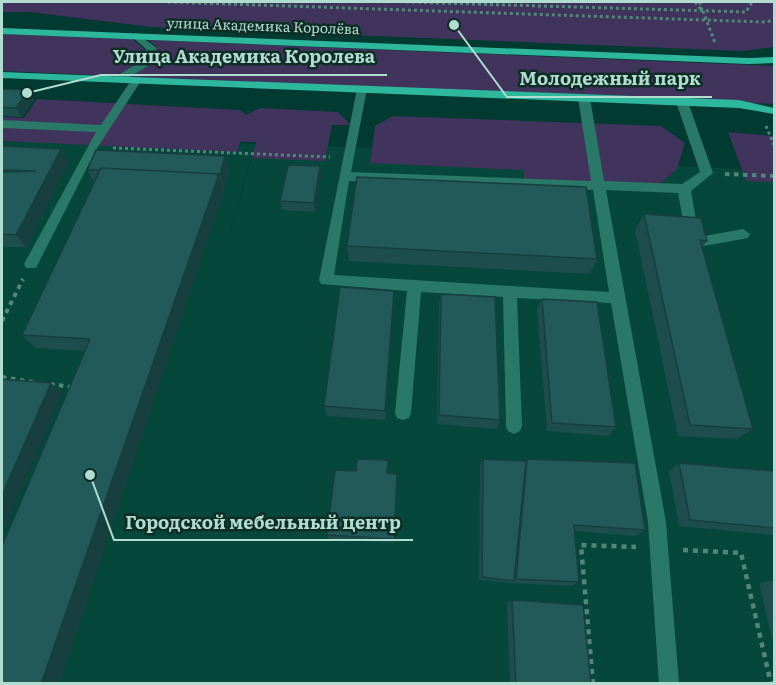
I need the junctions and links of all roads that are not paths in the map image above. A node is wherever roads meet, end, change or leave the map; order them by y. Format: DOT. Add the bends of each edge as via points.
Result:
graph roads {
  1 [pos="2,31"];
  2 [pos="136,36"];
  3 [pos="774,60"];
  4 [pos="2,75"];
  5 [pos="117,80"];
  6 [pos="136,81"];
  7 [pos="362,89"];
  8 [pos="584,98"];
  9 [pos="682,102"];
  10 [pos="774,111"];
  11 [pos="2,124"];
  12 [pos="104,129"];
  13 [pos="344,176"];
  14 [pos="599,185"];
  15 [pos="684,189"];
  16 [pos="743,234"];
  17 [pos="31,264"];
  18 [pos="414,286"];
  19 [pos="510,291"];
  20 [pos="617,298"];
  21 [pos="403,413"];
  22 [pos="514,426"];
  23 [pos="669,684"];
  1 -- 2 [label="main road, улица Академика Королёва"];
  2 -- 3 [label="main road, улица Академика Королёва"];
  2 -- 5 [label="lane" via="152,48 144,64"];
  4 -- 5 [label="main road"];
  5 -- 6 [label="main road"];
  6 -- 7 [label="main road"];
  6 -- 12 [label="lane"];
  7 -- 8 [label="main road"];
  7 -- 13 [label="lane"];
  8 -- 9 [label="main road"];
  8 -- 14 [label="lane"];
  9 -- 10 [label="main road" via="740,104"];
  9 -- 15 [label="lane" via="707,173"];
  11 -- 12 [label="lane"];
  12 -- 17 [label="lane"];
  13 -- 14 [label="lane"];
  13 -- 18 [label="lane" via="326,280"];
  14 -- 15 [label="lane"];
  14 -- 20 [label="lane"];
  15 -- 16 [label="lane" via="693,243"];
  18 -- 19 [label="lane"];
  18 -- 21 [label="lane"];
  19 -- 20 [label="lane"];
  19 -- 22 [label="lane"];
  20 -- 23 [label="lane" via="657,522"];
}
